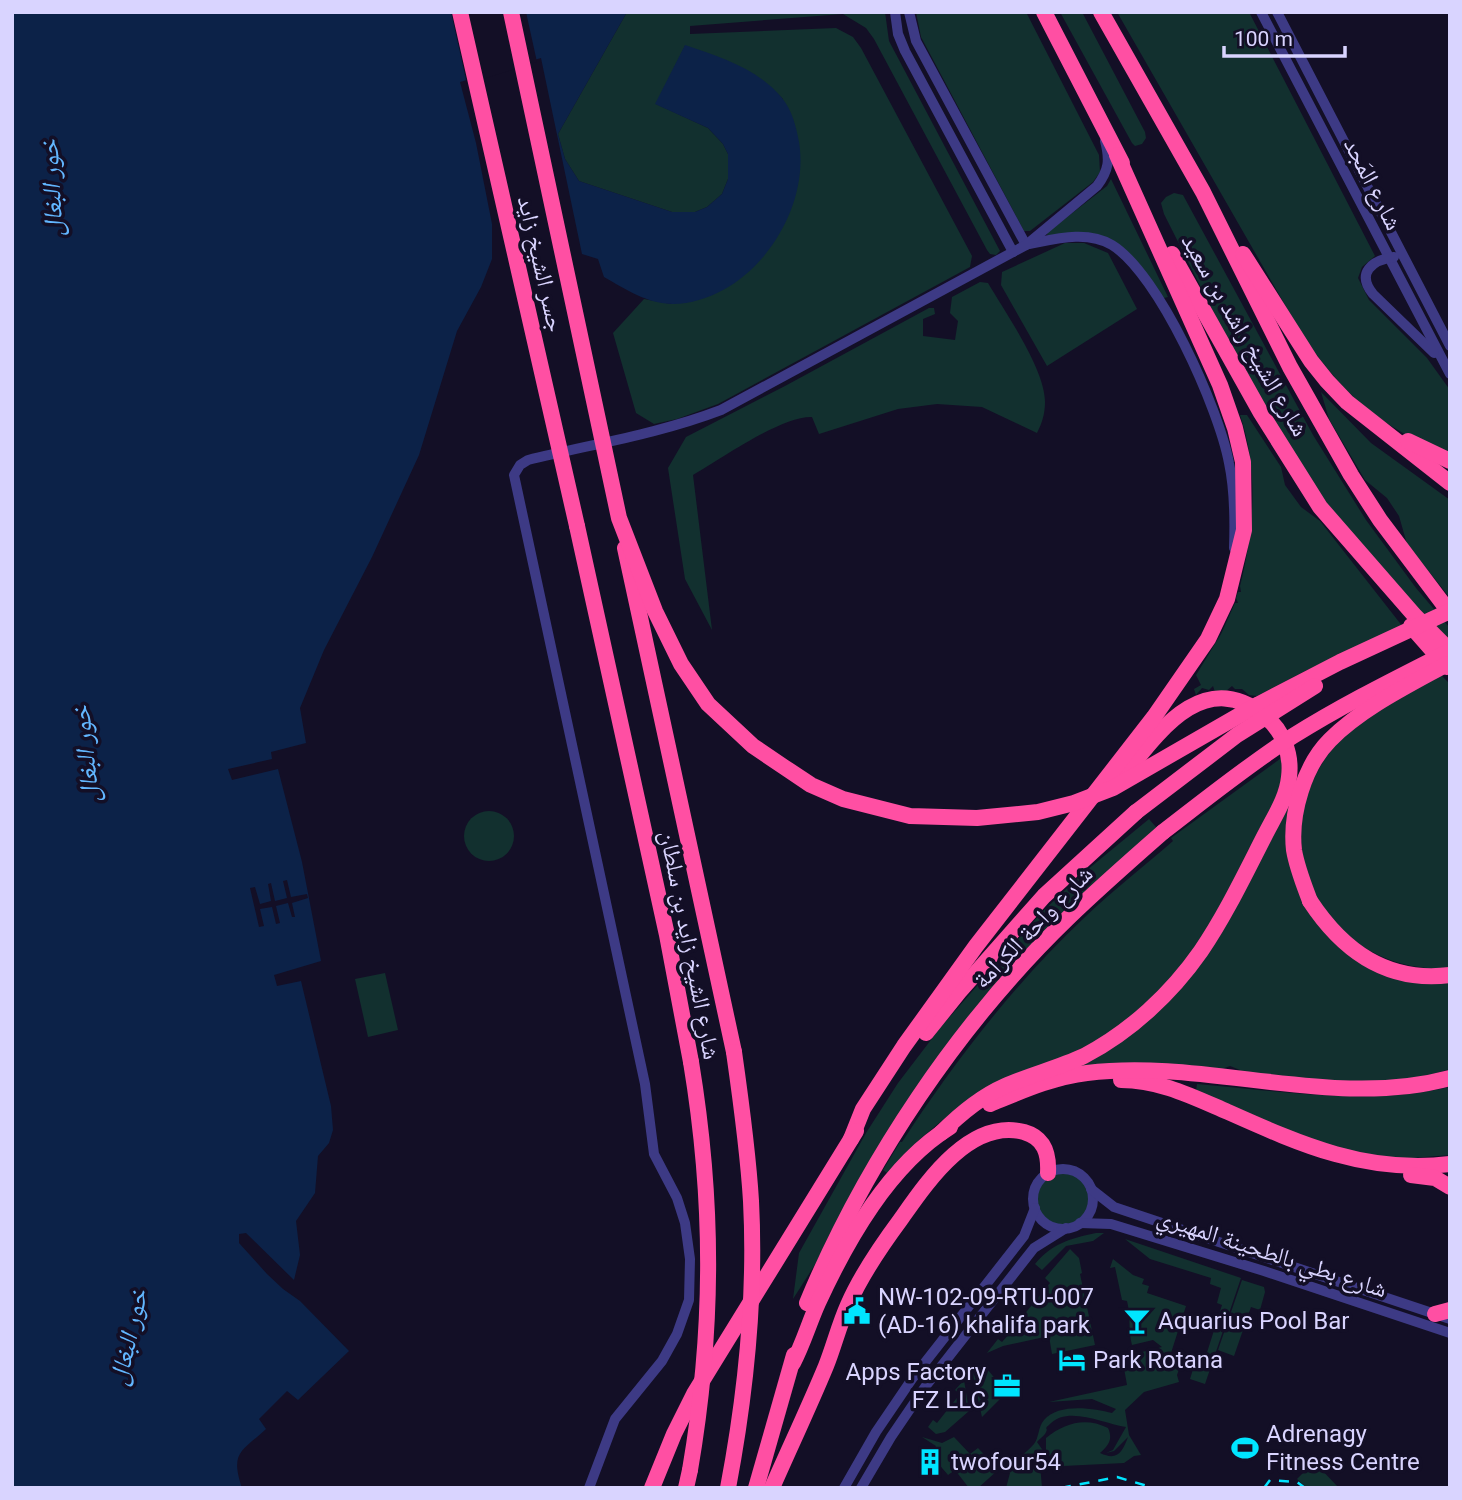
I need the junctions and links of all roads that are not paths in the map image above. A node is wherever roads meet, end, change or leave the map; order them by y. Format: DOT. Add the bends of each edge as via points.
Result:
graph roads {
  1 [pos="460,12"];
  2 [pos="512,12"];
  3 [pos="895,12"];
  4 [pos="909,12"];
  5 [pos="1044,12"];
  6 [pos="1101,12"];
  7 [pos="1261,12"];
  8 [pos="1276,12"];
  9 [pos="1098,118"];
  10 [pos="1118,155"];
  11 [pos="1203,192"];
  12 [pos="1026,245"];
  13 [pos="1013,252"];
  14 [pos="1404,255"];
  15 [pos="1388,258"];
  16 [pos="1450,346"];
  17 [pos="1442,361"];
  18 [pos="1450,374"];
  19 [pos="1371,421"];
  20 [pos="1450,461"];
  21 [pos="1450,483"];
  22 [pos="619,518"];
  23 [pos="577,526"];
  24 [pos="1234,573"];
  25 [pos="1383,580"];
  26 [pos="1450,613"];
  27 [pos="1450,651"];
  28 [pos="1450,662"];
  29 [pos="1450,670"];
  30 [pos="1041,864"];
  31 [pos="1450,975"];
  32 [pos="1450,1078"];
  33 [pos="1028,1089"];
  34 [pos="1270,1131"];
  35 [pos="941,1133"];
  36 [pos="851,1139"];
  37 [pos="1450,1164"];
  38 [pos="1048,1173"];
  39 [pos="1450,1187"];
  40 [pos="1091,1189"];
  41 [pos="1035,1208"];
  42 [pos="1080,1223"];
  43 [pos="1066,1228"];
  44 [pos="1445,1314"];
  45 [pos="1450,1333"];
  46 [pos="793,1363"];
  47 [pos="589,1488"];
  48 [pos="652,1488"];
  49 [pos="686,1488"];
  50 [pos="729,1488"];
  51 [pos="756,1488"];
  52 [pos="772,1488"];
  53 [pos="844,1488"];
  54 [pos="861,1488"];
  1 -- 23 [label="highway, جسر الشيخ زايد, bridge"];
  2 -- 22 [label="highway, جسر الشيخ زايد, bridge"];
  3 -- 13 [label="street" via="905,51"];
  4 -- 12 [label="street" via="916,41"];
  5 -- 9 [label="highway, شارع الشيخ راشد بن سعيد"];
  6 -- 11 [label="highway, شارع الشيخ راشد بن سعيد"];
  7 -- 15 [label="street, شارع المَجد"];
  8 -- 14 [label="street, شارع المَجد"];
  9 -- 10 [label="highway, شارع الشيخ راشد بن سعيد"];
  9 -- 12 [label="street" via="1109,162 1104,177"];
  10 -- 24 [label="highway" via="1235,428 1245,502"];
  10 -- 25 [label="highway, شارع الشيخ راشد بن سعيد" via="1261,414 1320,507"];
  11 -- 19 [label="highway" via="1311,361 1347,402"];
  11 -- 26 [label="highway, شارع الشيخ راشد بن سعيد" via="1290,368 1351,475"];
  12 -- 13 [label="street"];
  12 -- 24 [label="street" via="1065,236 1113,246 1161,301 1220,425 1235,504"];
  13 -- 47 [label="street" via="721,410 653,433 528,460 514,475 645,1084 654,1154 677,1198 690,1259 689,1300 677,1334 662,1361 615,1419"];
  14 -- 15 [label="street"];
  14 -- 16 [label="street, شارع المَجد"];
  15 -- 17 [label="street, شارع المَجد"];
  15 -- 17 [label="street" via="1370,267 1366,277 1369,289"];
  17 -- 18 [label="street, شارع المَجد"];
  19 -- 20 [label="highway"];
  19 -- 21 [label="highway"];
  22 -- 26 [label="highway, bridge" via="655,611 681,664 708,704 753,746 811,785 843,799 911,816 996,817 1074,803 1113,788 1329,668"];
  22 -- 50 [label="highway, شارع الشيخ زايد بن سلطان, bridge" via="734,1052 745,1126 751,1289 740,1426"];
  23 -- 49 [label="highway, شارع الشيخ زايد بن سلطان, bridge" via="667,934 704,1152 710,1243 708,1334"];
  24 -- 30 [label="highway" via="1208,639"];
  25 -- 27 [label="highway, شارع الشيخ راشد بن سعيد"];
  25 -- 29 [label="highway" via="1400,614"];
  26 -- 36 [label="highway, شارع واحة الكرامة, bridge" via="1273,712 1136,812 1003,940 926,1032"];
  27 -- 46 [label="highway, شارع واحة الكرامة, bridge" via="1354,699 1243,770 1163,832 1066,919 982,1013 878,1160 807,1303"];
  28 -- 31 [label="highway, bridge" via="1349,723 1328,742 1304,785 1295,817 1294,848 1310,901 1345,944 1370,961 1404,974"];
  30 -- 35 [label="highway" via="1064,846 1161,730 1186,708 1209,700 1239,703 1268,718 1283,737 1290,767 1284,796 1221,918 1181,977 1110,1040 1072,1061 993,1092"];
  30 -- 36 [label="highway" via="904,1046 863,1110"];
  32 -- 33 [label="highway" via="1373,1088 1125,1070 1071,1075"];
  33 -- 34 [label="highway" via="1087,1080 1166,1085"];
  33 -- 35 [label="highway" via="985,1106"];
  34 -- 37 [label="highway" via="1312,1149 1376,1164"];
  34 -- 39 [label="highway" via="1323,1158 1382,1173 1428,1176"];
  35 -- 46 [label="highway" via="912,1157 859,1223"];
  36 -- 48 [label="highway" via="694,1394"];
  38 -- 40 [label="street" via="1073,1171"];
  38 -- 41 [label="street" via="1035,1188"];
  38 -- 52 [label="highway" via="1044,1146 1016,1130 1001,1130 973,1141 939,1169 889,1236 848,1305"];
  40 -- 42 [label="street" via="1090,1212"];
  40 -- 44 [label="street, شارع بطي بالطحينة المهيري" via="1114,1207"];
  41 -- 43 [label="street" via="1047,1224"];
  41 -- 53 [label="street" via="1024,1236 912,1379"];
  42 -- 43 [label="street"];
  42 -- 45 [label="street, شارع بطي بالطحينة المهيري" via="1111,1224"];
  43 -- 54 [label="street" via="1034,1248 925,1387"];
  46 -- 51 [label="highway"];
}
